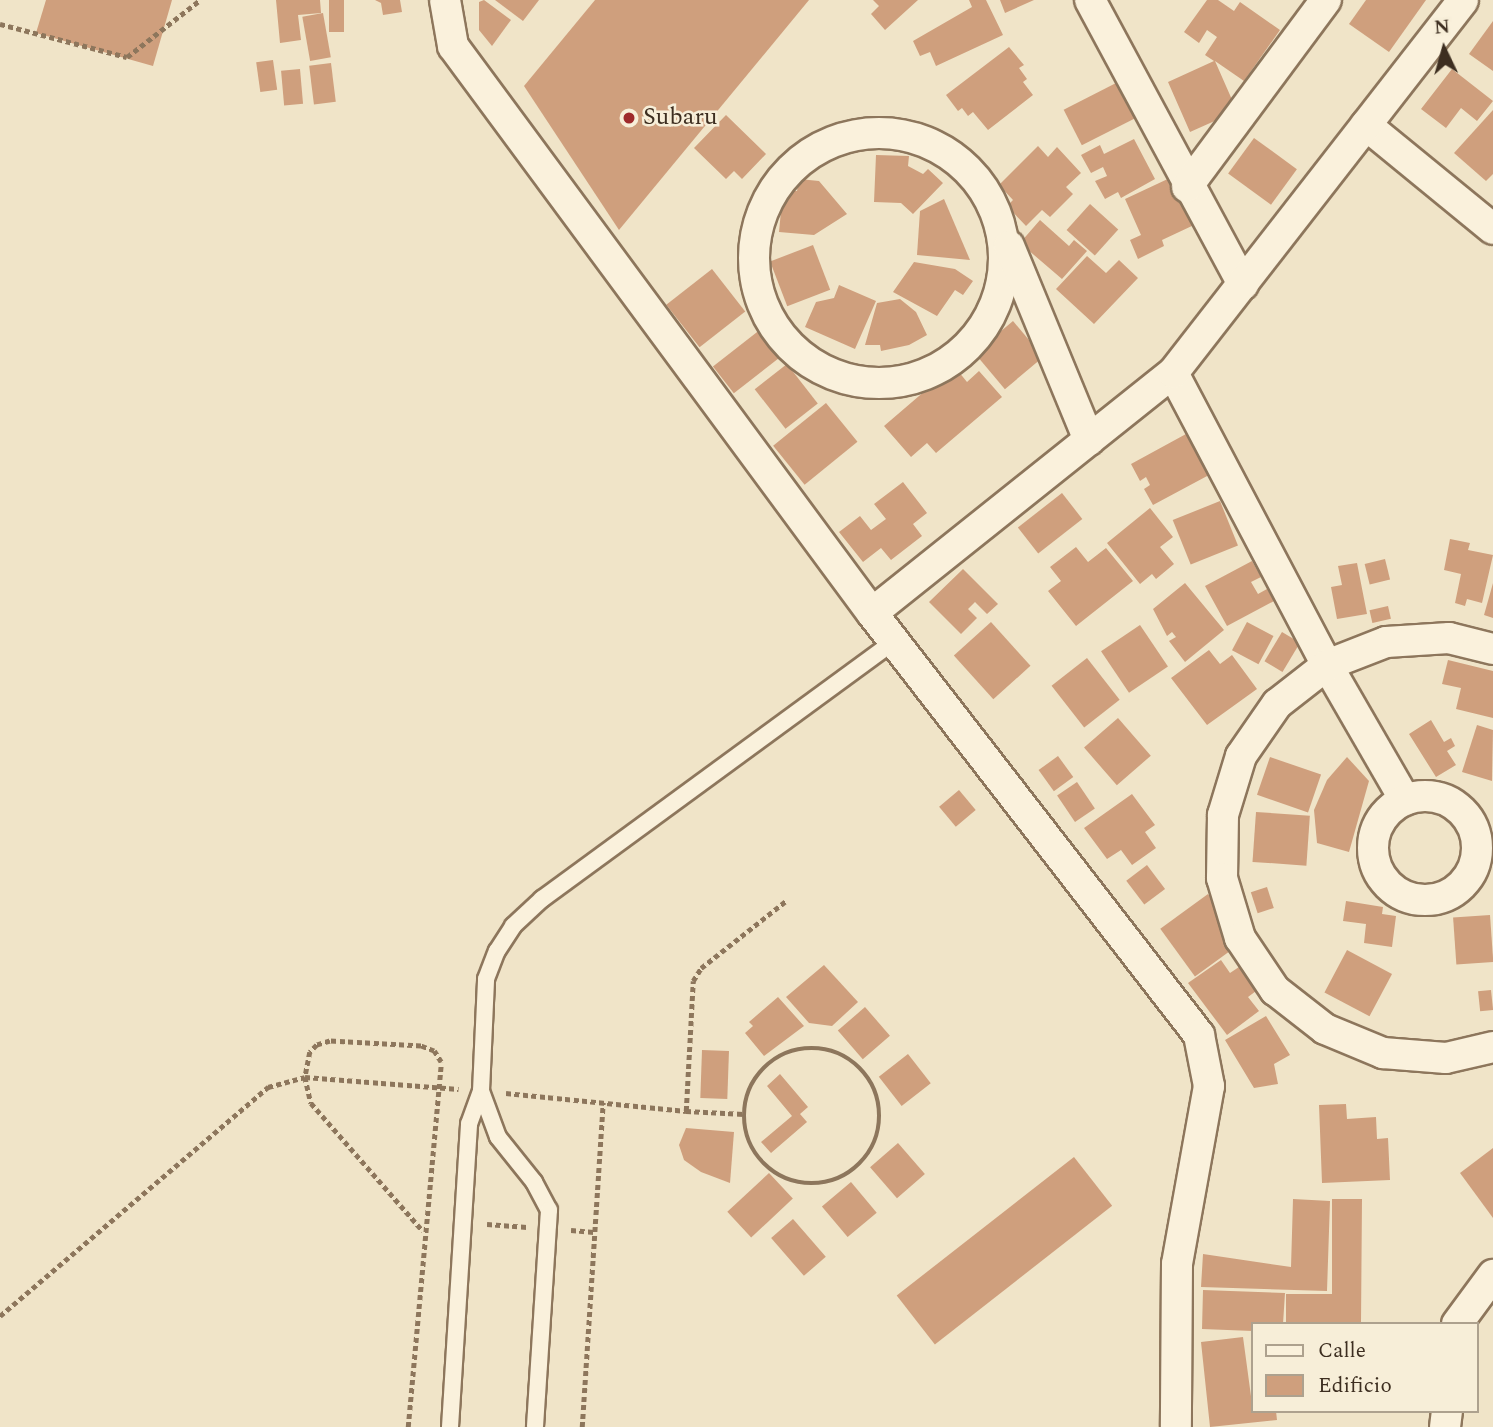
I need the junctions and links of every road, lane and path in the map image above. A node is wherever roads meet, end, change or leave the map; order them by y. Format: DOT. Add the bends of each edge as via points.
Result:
graph roads {
  1 [pos="200,0"];
  2 [pos="445,0"];
  3 [pos="1090,0"];
  4 [pos="1326,0"];
  5 [pos="1463,0"];
  6 [pos="0,24"];
  7 [pos="1366,125"];
  8 [pos="1187,187"];
  9 [pos="1002,229"];
  10 [pos="1493,229"];
  11 [pos="1242,284"];
  12 [pos="1173,373"];
  13 [pos="1089,440"];
  14 [pos="872,613"];
  15 [pos="894,641"];
  16 [pos="1493,649"];
  17 [pos="1327,665"];
  18 [pos="1405,800"];
  19 [pos="787,900"];
  20 [pos="1493,1047"];
  21 [pos="305,1077"];
  22 [pos="441,1088"];
  23 [pos="481,1091"];
  24 [pos="603,1103"];
  25 [pos="686,1111"];
  26 [pos="744,1114"];
  27 [pos="427,1219"];
  28 [pos="463,1222"];
  29 [pos="548,1229"];
  30 [pos="423,1231"];
  31 [pos="594,1232"];
  32 [pos="1493,1275"];
  33 [pos="0,1316"];
  34 [pos="1458,1322"];
  35 [pos="408,1427"];
  36 [pos="450,1427"];
  37 [pos="535,1427"];
  38 [pos="582,1427"];
  39 [pos="1176,1427"];
  1 -- 6 [label="path" via="127,57"];
  2 -- 14 [label="street" via="453,46"];
  3 -- 8 [label="street"];
  4 -- 8 [label="street"];
  5 -- 7 [label="street"];
  7 -- 10 [label="street"];
  7 -- 11 [label="street"];
  8 -- 11 [label="street"];
  9 -- 9 [label="street" via="987,192 962,163 928,142 889,133 849,136 812,151 782,177 761,211 752,249 756,289 773,329 804,360 843,379 887,385 929,374 966,350 993,315 1005,273"];
  9 -- 13 [label="street"];
  11 -- 12 [label="street"];
  12 -- 13 [label="street"];
  12 -- 17 [label="street"];
  13 -- 14 [label="street"];
  14 -- 15 [label="street"];
  15 -- 23 [label="lane" via="542,899 513,926 486,979"];
  15 -- 39 [label="street" via="1199,1035 1209,1086 1177,1264"];
  16 -- 17 [label="street" via="1449,638 1386,642"];
  17 -- 18 [label="street"];
  17 -- 20 [label="street" via="1277,704 1241,755 1223,816 1222,878 1240,938 1275,990 1325,1029 1383,1053 1446,1058"];
  19 -- 25 [label="path" via="701,968 694,981"];
  21 -- 22 [label="path"];
  21 -- 22 [label="path" via="310,1052 330,1041 421,1046 434,1051 442,1062"];
  21 -- 30 [label="path" via="311,1103"];
  21 -- 33 [label="path" via="255,1095"];
  22 -- 23 [label="path"];
  22 -- 27 [label="path"];
  23 -- 24 [label="path"];
  23 -- 28 [label="lane" via="469,1124"];
  23 -- 29 [label="lane" via="498,1137 543,1196"];
  24 -- 25 [label="path"];
  24 -- 31 [label="path"];
  25 -- 26 [label="path"];
  26 -- 26 [label="path" via="746,1132 763,1163 793,1181 811,1184 828,1182 859,1165 878,1135 880,1118 872,1083 862,1069 848,1058 814,1048 796,1050 765,1067 747,1097"];
  27 -- 28 [label="path"];
  27 -- 30 [label="path"];
  28 -- 29 [label="path"];
  28 -- 36 [label="lane"];
  29 -- 31 [label="path"];
  29 -- 37 [label="lane"];
  30 -- 35 [label="path"];
  31 -- 38 [label="path"];
  32 -- 34 [label="street"];
}
